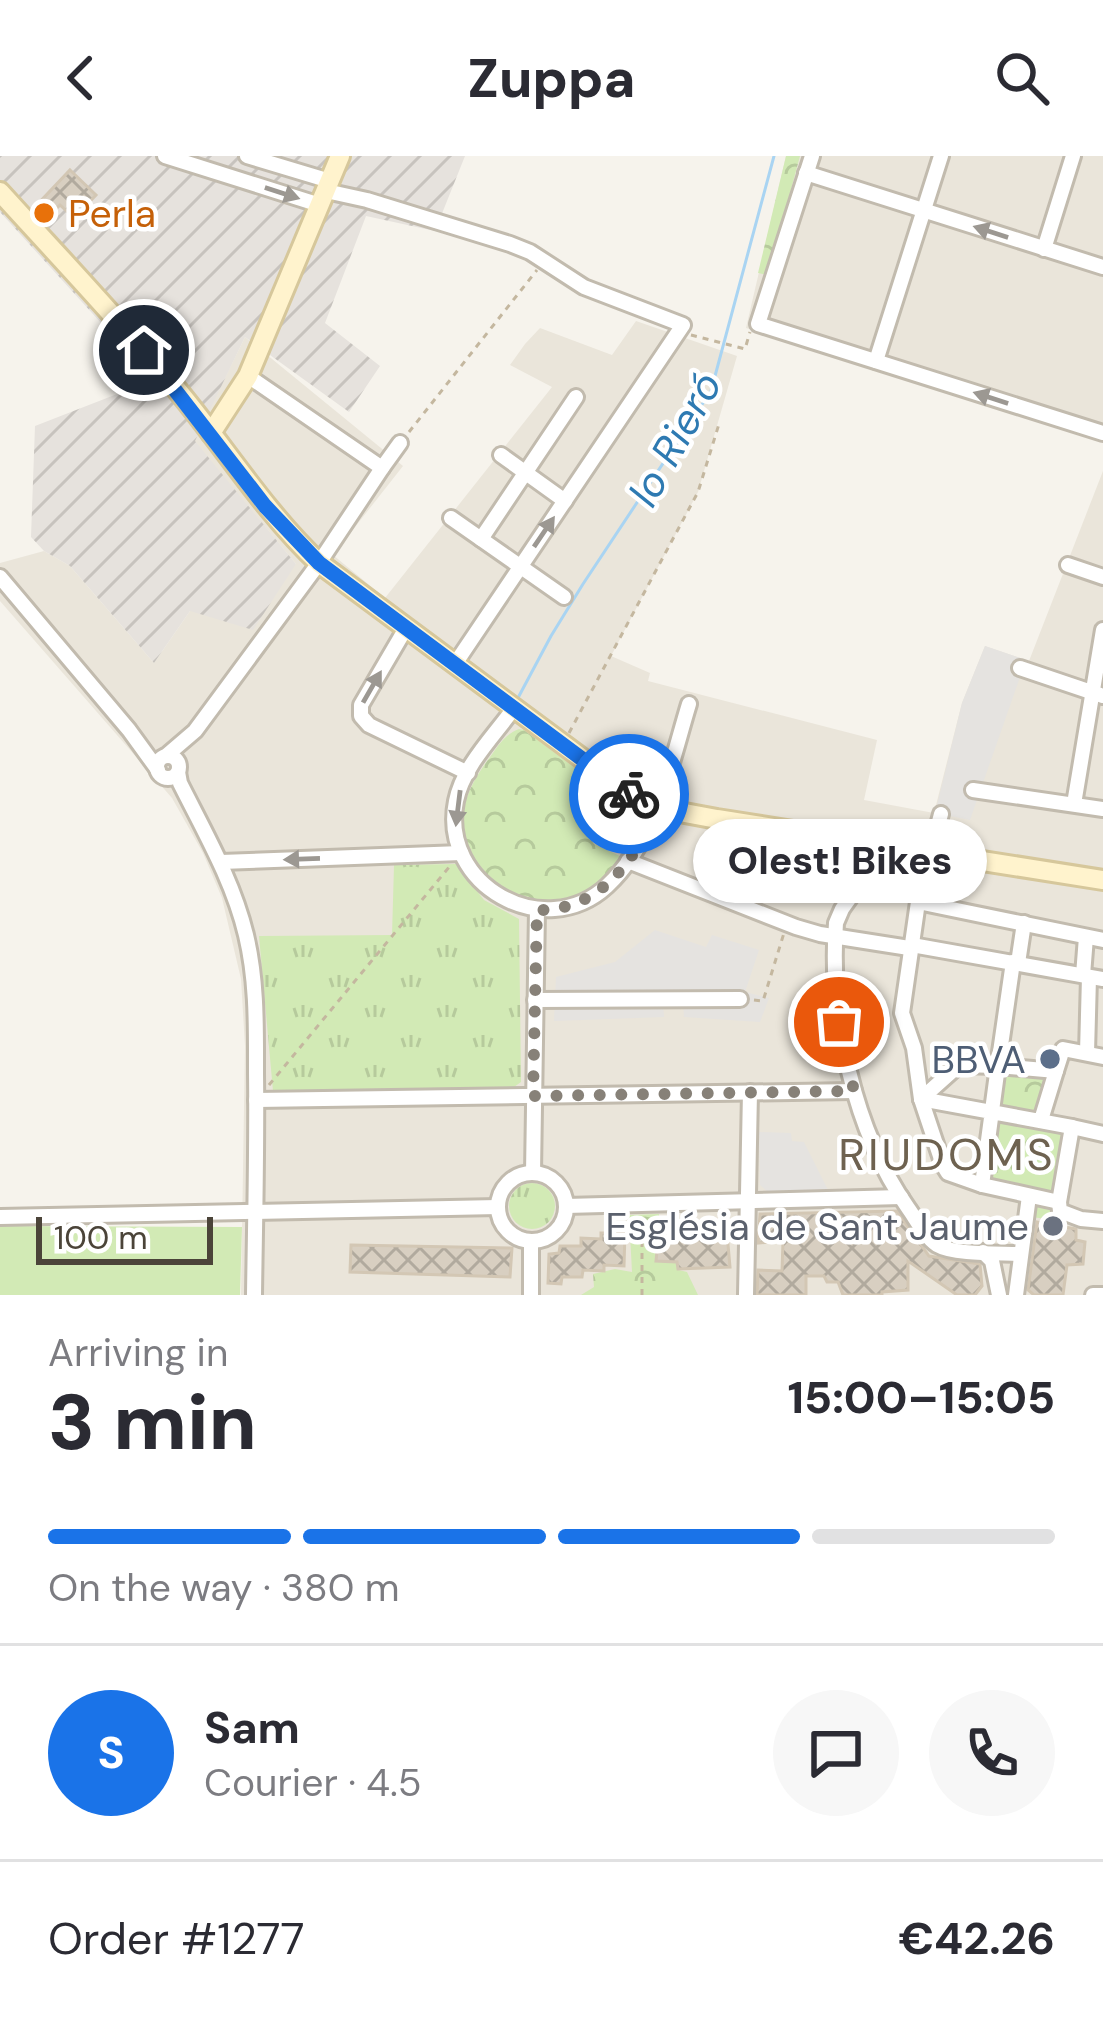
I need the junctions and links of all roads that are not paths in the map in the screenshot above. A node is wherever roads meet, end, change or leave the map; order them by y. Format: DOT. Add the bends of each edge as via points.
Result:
graph roads {
  1 [pos="165,156"];
  2 [pos="247,156"];
  3 [pos="340,156"];
  4 [pos="812,156"];
  5 [pos="941,156"];
  6 [pos="1073,156"];
  7 [pos="806,173"];
  8 [pos="0,192"];
  9 [pos="325,192"];
  10 [pos="924,211"];
  11 [pos="1044,249"];
  12 [pos="1103,267"];
  13 [pos="876,361"];
  14 [pos="248,376"];
  15 [pos="576,397"];
  16 [pos="211,433"];
  17 [pos="1103,433"];
  18 [pos="400,442"];
  19 [pos="501,455"];
  20 [pos="382,468"];
  21 [pos="526,472"];
  22 [pos="566,501"];
  23 [pos="451,518"];
  24 [pos="481,539"];
  25 [pos="319,563"];
  26 [pos="1068,565"];
  27 [pos="521,567"];
  28 [pos="1103,577"];
  29 [pos="0,578"];
  30 [pos="564,597"];
  31 [pos="406,628"];
  32 [pos="1103,630"];
  33 [pos="455,664"];
  34 [pos="1020,668"];
  35 [pos="1098,694"];
  36 [pos="689,704"];
  37 [pos="514,708"];
  38 [pos="168,766"];
  39 [pos="468,773"];
  40 [pos="974,790"];
  41 [pos="1073,804"];
  42 [pos="658,808"];
  43 [pos="1103,808"];
  44 [pos="941,814"];
  45 [pos="717,819"];
  46 [pos="887,847"];
  47 [pos="461,853"];
  48 [pos="929,853"];
  49 [pos="628,861"];
  50 [pos="221,862"];
  51 [pos="705,866"];
  52 [pos="1103,880"];
  53 [pos="918,902"];
  54 [pos="537,910"];
  55 [pos="1024,923"];
  56 [pos="835,937"];
  57 [pos="1086,937"];
  58 [pos="1103,940"];
  59 [pos="910,948"];
  60 [pos="1016,963"];
  61 [pos="1092,977"];
  62 [pos="740,999"];
  63 [pos="535,1000"];
  64 [pos="1095,1055"];
  65 [pos="998,1066"];
  66 [pos="1056,1071"];
  67 [pos="854,1091"];
  68 [pos="750,1092"];
  69 [pos="533,1096"];
  70 [pos="921,1099"];
  71 [pos="256,1100"];
  72 [pos="992,1111"];
  73 [pos="1041,1120"];
  74 [pos="1072,1126"];
  75 [pos="1103,1133"];
  76 [pos="533,1173"];
  77 [pos="982,1185"];
  78 [pos="1029,1196"];
  79 [pos="901,1197"];
  80 [pos="749,1201"];
  81 [pos="1059,1202"];
  82 [pos="566,1206"];
  83 [pos="498,1207"];
  84 [pos="255,1211"];
  85 [pos="0,1216"];
  86 [pos="1103,1221"];
  87 [pos="531,1240"];
  88 [pos="983,1252"];
  89 [pos="1020,1254"];
  90 [pos="254,1295"];
  91 [pos="531,1295"];
  92 [pos="746,1295"];
  93 [pos="999,1295"];
  94 [pos="1016,1295"];
  95 [pos="1093,1295"];
  96 [pos="1103,1295"];
  1 -- 9 [label="street, one-way"];
  2 -- 9 [label="street"];
  3 -- 9 [label="street"];
  4 -- 7 [label="street"];
  5 -- 10 [label="street"];
  6 -- 11 [label="street"];
  7 -- 10 [label="street"];
  7 -- 13 [label="street" via="758,324"];
  8 -- 16 [label="street"];
  9 -- 14 [label="street"];
  9 -- 22 [label="street" via="510,244 584,286 683,325"];
  11 -- 10 [label="street, one-way"];
  10 -- 13 [label="street"];
  11 -- 12 [label="street"];
  17 -- 13 [label="street, one-way"];
  14 -- 16 [label="street"];
  14 -- 20 [label="street"];
  15 -- 21 [label="street"];
  16 -- 25 [label="street"];
  18 -- 20 [label="street"];
  19 -- 21 [label="street"];
  20 -- 25 [label="street"];
  21 -- 22 [label="street"];
  21 -- 24 [label="street"];
  27 -- 22 [label="street, one-way"];
  23 -- 24 [label="street"];
  24 -- 27 [label="street"];
  25 -- 31 [label="street"];
  25 -- 38 [label="street"];
  26 -- 28 [label="street"];
  27 -- 30 [label="street"];
  27 -- 33 [label="street"];
  29 -- 38 [label="street"];
  31 -- 33 [label="street"];
  39 -- 31 [label="street, one-way" via="361,716"];
  32 -- 35 [label="street"];
  33 -- 37 [label="street"];
  34 -- 35 [label="street"];
  35 -- 41 [label="street"];
  36 -- 42 [label="street"];
  37 -- 39 [label="street"];
  37 -- 42 [label="street"];
  38 -- 50 [label="street"];
  39 -- 47 [label="street, one-way" via="454,816"];
  40 -- 41 [label="street"];
  41 -- 43 [label="street"];
  42 -- 45 [label="street"];
  42 -- 49 [label="street"];
  44 -- 48 [label="street"];
  45 -- 46 [label="street"];
  45 -- 51 [label="lane"];
  46 -- 48 [label="street"];
  46 -- 56 [label="street" via="838,917"];
  47 -- 50 [label="street, one-way"];
  47 -- 54 [label="street" via="495,895"];
  48 -- 52 [label="street"];
  48 -- 53 [label="street"];
  49 -- 54 [label="street" via="590,898"];
  49 -- 56 [label="street"];
  50 -- 71 [label="street" via="252,968"];
  53 -- 55 [label="street"];
  53 -- 59 [label="street"];
  54 -- 63 [label="street"];
  55 -- 57 [label="street"];
  55 -- 60 [label="street"];
  56 -- 59 [label="street"];
  56 -- 67 [label="street"];
  57 -- 58 [label="street"];
  57 -- 61 [label="street"];
  59 -- 60 [label="street"];
  59 -- 70 [label="street" via="902,1017"];
  60 -- 61 [label="street"];
  60 -- 65 [label="street"];
  61 -- 64 [label="street"];
  62 -- 63 [label="street"];
  63 -- 69 [label="street"];
  64 -- 66 [label="street" via="1063,1049"];
  65 -- 66 [label="street"];
  65 -- 70 [label="street" via="959,1065"];
  65 -- 72 [label="street"];
  66 -- 73 [label="street"];
  67 -- 68 [label="street"];
  67 -- 79 [label="street"];
  68 -- 69 [label="street"];
  68 -- 80 [label="street"];
  69 -- 71 [label="street"];
  69 -- 76 [label="street"];
  70 -- 72 [label="street"];
  70 -- 77 [label="street" via="948,1173"];
  71 -- 84 [label="street"];
  72 -- 73 [label="street"];
  72 -- 77 [label="street"];
  73 -- 74 [label="street"];
  74 -- 75 [label="street"];
  74 -- 81 [label="street"];
  76 -- 82 [label="street" via="556,1183"];
  76 -- 83 [label="street" via="508,1183"];
  77 -- 78 [label="street"];
  78 -- 81 [label="street"];
  78 -- 89 [label="street"];
  79 -- 80 [label="street"];
  79 -- 88 [label="street" via="936,1244"];
  80 -- 82 [label="street"];
  80 -- 92 [label="street"];
  81 -- 86 [label="street" via="1066,1215"];
  82 -- 87 [label="street" via="559,1228"];
  83 -- 84 [label="street"];
  83 -- 87 [label="street" via="506,1228"];
  84 -- 85 [label="street"];
  84 -- 90 [label="street"];
  87 -- 91 [label="street"];
  88 -- 89 [label="street"];
  88 -- 93 [label="street"];
  89 -- 94 [label="street"];
  95 -- 96 [label="street"];
}
